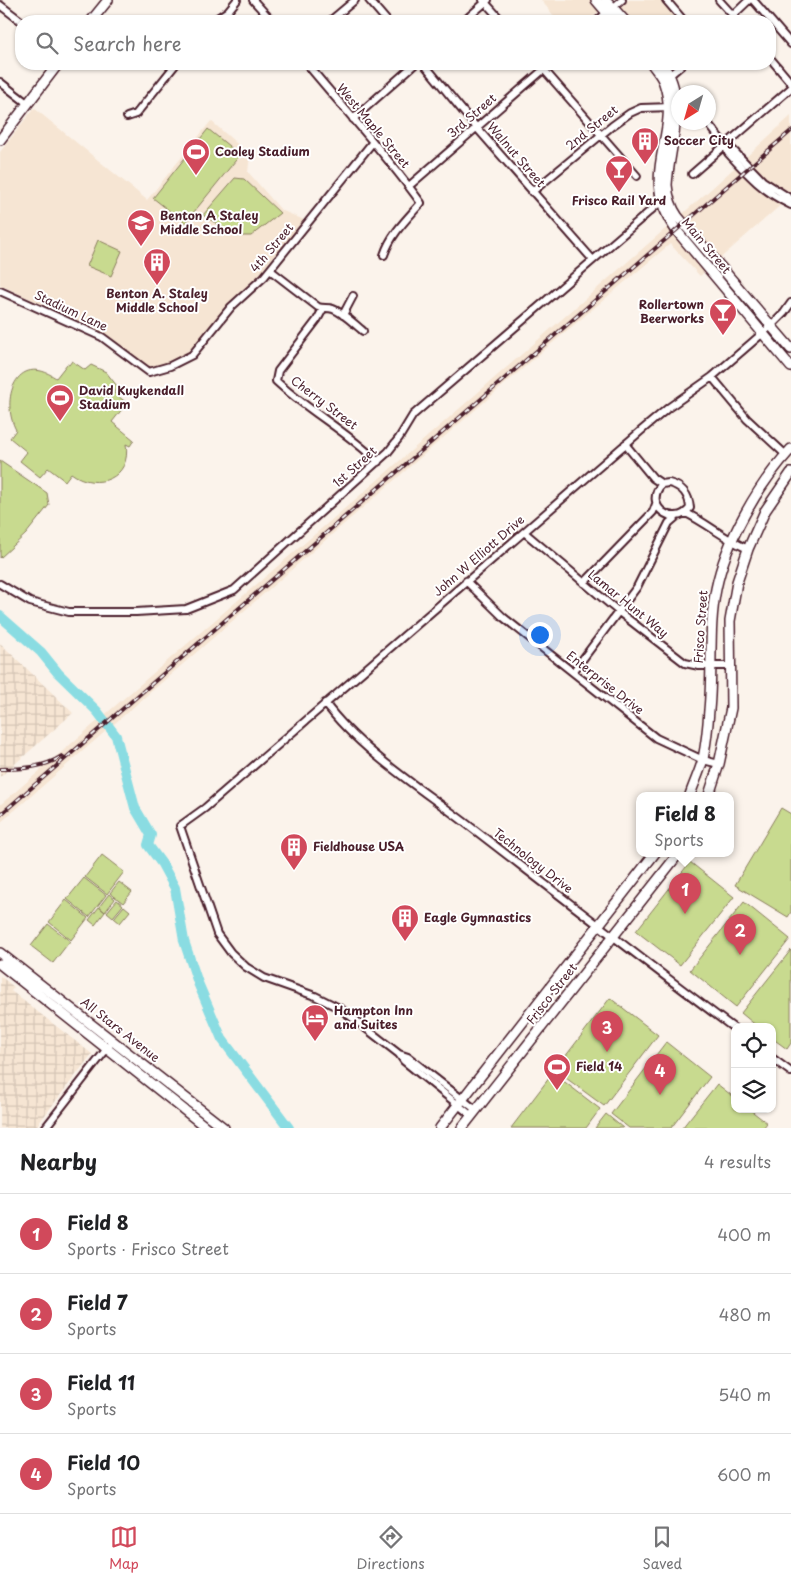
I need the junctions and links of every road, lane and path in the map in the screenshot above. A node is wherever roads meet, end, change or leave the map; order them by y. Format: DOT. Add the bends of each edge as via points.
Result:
graph roads {
  1 [pos="108,0"];
  2 [pos="237,0"];
  3 [pos="253,0"];
  4 [pos="354,0"];
  5 [pos="369,0"];
  6 [pos="596,0"];
  7 [pos="606,0"];
  8 [pos="622,0"];
  9 [pos="666,0"];
  10 [pos="719,0"];
  11 [pos="749,0"];
  12 [pos="753,0"];
  13 [pos="486,1"];
  14 [pos="1,2"];
  15 [pos="610,10"];
  16 [pos="15,15"];
  17 [pos="96,15"];
  18 [pos="222,15"];
  19 [pos="267,15"];
  20 [pos="337,15"];
  21 [pos="383,15"];
  22 [pos="471,15"];
  23 [pos="497,15"];
  24 [pos="604,15"];
  25 [pos="612,15"];
  26 [pos="617,15"];
  27 [pos="679,15"];
  28 [pos="733,15"];
  29 [pos="766,15"];
  30 [pos="776,27"];
  31 [pos="791,44"];
  32 [pos="776,65"];
  33 [pos="53,70"];
  34 [pos="171,70"];
  35 [pos="312,70"];
  36 [pos="408,70"];
  37 [pos="429,70"];
  38 [pos="537,70"];
  39 [pos="545,70"];
  40 [pos="656,70"];
  41 [pos="666,70"];
  42 [pos="676,70"];
  43 [pos="670,75"];
  44 [pos="0,82"];
  45 [pos="791,83"];
  46 [pos="673,85"];
  47 [pos="791,88"];
  48 [pos="671,100"];
  49 [pos="28,103"];
  50 [pos="671,107"];
  51 [pos="671,113"];
  52 [pos="127,117"];
  53 [pos="353,119"];
  54 [pos="476,127"];
  55 [pos="713,130"];
  56 [pos="601,134"];
  57 [pos="0,140"];
  58 [pos="372,143"];
  59 [pos="726,146"];
  60 [pos="692,174"];
  61 [pos="637,176"];
  62 [pos="409,186"];
  63 [pos="532,192"];
  64 [pos="664,198"];
  65 [pos="791,199"];
  66 [pos="791,205"];
  67 [pos="384,255"];
  68 [pos="593,260"];
  69 [pos="270,270"];
  70 [pos="0,291"];
  71 [pos="353,296"];
  72 [pos="791,303"];
  73 [pos="323,309"];
  74 [pos="343,315"];
  75 [pos="770,326"];
  76 [pos="363,331"];
  77 [pos="763,333"];
  78 [pos="791,349"];
  79 [pos="182,361"];
  80 [pos="791,367"];
  81 [pos="712,377"];
  82 [pos="625,444"];
  83 [pos="788,452"];
  84 [pos="378,462"];
  85 [pos="791,473"];
  86 [pos="653,478"];
  87 [pos="662,484"];
  88 [pos="656,490"];
  89 [pos="656,504"];
  90 [pos="688,510"];
  91 [pos="653,512"];
  92 [pos="666,513"];
  93 [pos="676,517"];
  94 [pos="670,523"];
  95 [pos="524,532"];
  96 [pos="731,542"];
  97 [pos="748,549"];
  98 [pos="466,582"];
  99 [pos="584,583"];
  100 [pos="0,584"];
  101 [pos="619,612"];
  102 [pos="711,666"];
  103 [pos="731,666"];
  104 [pos="573,672"];
  105 [pos="325,704"];
  106 [pos="703,760"];
  107 [pos="719,764"];
  108 [pos="691,792"];
  109 [pos="710,792"];
  110 [pos="652,857"];
  111 [pos="677,857"];
  112 [pos="598,926"];
  113 [pos="612,937"];
  114 [pos="0,953"];
  115 [pos="0,964"];
  116 [pos="530,1014"];
  117 [pos="543,1026"];
  118 [pos="731,1026"];
  119 [pos="114,1040"];
  120 [pos="106,1049"];
  121 [pos="776,1061"];
  122 [pos="791,1072"];
  123 [pos="460,1102"];
  124 [pos="200,1108"];
  125 [pos="474,1113"];
  126 [pos="192,1117"];
  127 [pos="45,1128"];
  128 [pos="207,1128"];
  129 [pos="224,1128"];
  130 [pos="440,1128"];
  131 [pos="462,1128"];
  1 -- 17 [label="street"];
  2 -- 18 [label="street"];
  3 -- 19 [label="street"];
  4 -- 20 [label="street"];
  5 -- 21 [label="street"];
  6 -- 15 [label="street"];
  7 -- 15 [label="street"];
  8 -- 15 [label="street"];
  9 -- 27 [label="street"];
  10 -- 28 [label="street"];
  11 -- 28 [label="street"];
  12 -- 29 [label="street"];
  13 -- 22 [label="street"];
  13 -- 23 [label="street"];
  14 -- 16 [label="street"];
  15 -- 24 [label="street"];
  15 -- 25 [label="street"];
  15 -- 26 [label="street"];
  30 -- 31 [label="street"];
  32 -- 45 [label="street"];
  33 -- 49 [label="street"];
  34 -- 52 [label="street" via="136,114"];
  35 -- 53 [label="street, West Maple Street"];
  36 -- 53 [label="street"];
  37 -- 54 [label="street, Walnut Street"];
  38 -- 54 [label="street, 3rd Street"];
  39 -- 56 [label="street"];
  40 -- 48 [label="street, Main Street"];
  41 -- 43 [label="street, Main Street"];
  42 -- 43 [label="street"];
  43 -- 46 [label="street, Main Street"];
  44 -- 49 [label="street"];
  47 -- 59 [label="street"];
  49 -- 57 [label="street"];
  50 -- 56 [label="street, 2nd Street" via="641,108"];
  51 -- 64 [label="street, Main Street" via="658,184"];
  53 -- 58 [label="street, West Maple Street"];
  54 -- 62 [label="street, 3rd Street"];
  54 -- 63 [label="street, Walnut Street"];
  55 -- 59 [label="street"];
  56 -- 61 [label="street"];
  56 -- 63 [label="street, 2nd Street"];
  58 -- 62 [label="street, West Maple Street"];
  58 -- 69 [label="street, 4th Street"];
  59 -- 60 [label="street"];
  59 -- 65 [label="street" via="763,181"];
  59 -- 66 [label="street" via="728,153 759,186"];
  62 -- 67 [label="street, West Maple Street" via="421,203 394,233"];
  63 -- 68 [label="street, Walnut Street"];
  64 -- 68 [label="street, 1st Street"];
  64 -- 75 [label="street, Main Street"];
  64 -- 77 [label="street, Main Street" via="667,217 676,230"];
  68 -- 84 [label="street, 1st Street" via="413,415 399,438"];
  69 -- 73 [label="street"];
  69 -- 79 [label="street, 4th Street" via="231,307 192,356"];
  70 -- 79 [label="street, Stadium Lane" via="102,337 148,372"];
  71 -- 74 [label="street"];
  72 -- 75 [label="street, John W Elliott Drive"];
  73 -- 74 [label="street" via="334,309"];
  73 -- 84 [label="street, Cherry Street" via="278,371 276,381 352,438"];
  74 -- 76 [label="street"];
  75 -- 77 [label="street, John W Elliott Drive"];
  75 -- 78 [label="street, Main Street"];
  77 -- 80 [label="street, Main Street"];
  77 -- 81 [label="street, John W Elliott Drive"];
  81 -- 82 [label="street, John W Elliott Drive"];
  81 -- 83 [label="street" via="747,419"];
  82 -- 86 [label="street"];
  82 -- 95 [label="street, John W Elliott Drive"];
  83 -- 96 [label="street, Frisco Street" via="750,504"];
  84 -- 100 [label="street, 1st Street" via="234,590 186,608 69,612 30,602"];
  85 -- 97 [label="street" via="765,511"];
  86 -- 87 [label="street"];
  86 -- 88 [label="street"];
  87 -- 88 [label="street"];
  87 -- 90 [label="street" via="681,488 690,501"];
  88 -- 89 [label="street"];
  89 -- 91 [label="street"];
  89 -- 92 [label="street"];
  90 -- 93 [label="street"];
  90 -- 96 [label="street"];
  91 -- 92 [label="street"];
  91 -- 99 [label="street"];
  92 -- 93 [label="street"];
  92 -- 94 [label="street"];
  93 -- 94 [label="street"];
  94 -- 101 [label="street" via="636,588"];
  95 -- 98 [label="street, John W Elliott Drive"];
  95 -- 99 [label="street, Lamar Hunt Way"];
  96 -- 97 [label="street"];
  96 -- 102 [label="street, Frisco Street" via="716,588"];
  97 -- 103 [label="street" via="737,582 730,621"];
  98 -- 104 [label="street, Enterprise Drive" via="503,617"];
  98 -- 105 [label="street, John W Elliott Drive"];
  99 -- 101 [label="street, Lamar Hunt Way"];
  101 -- 102 [label="street, Lamar Hunt Way" via="685,662"];
  101 -- 104 [label="street"];
  102 -- 103 [label="street, Lamar Hunt Way"];
  102 -- 106 [label="street, Frisco Street"];
  103 -- 107 [label="street" via="731,708"];
  104 -- 106 [label="street, Enterprise Drive" via="656,738"];
  105 -- 112 [label="street, Technology Drive" via="387,762"];
  105 -- 123 [label="street, John W Elliott Drive" via="180,826 217,934 231,953 264,978 341,1009 398,1054 408,1057"];
  106 -- 107 [label="street, Enterprise Drive"];
  106 -- 108 [label="street, Frisco Street"];
  107 -- 109 [label="street"];
  110 -- 112 [label="street, Frisco Street"];
  111 -- 113 [label="street, Frisco Street"];
  112 -- 113 [label="street, Technology Drive"];
  112 -- 116 [label="street, Frisco Street"];
  113 -- 117 [label="street, Frisco Street"];
  113 -- 118 [label="street, Technology Drive"];
  114 -- 119 [label="street, All Stars Avenue"];
  115 -- 120 [label="street, All Stars Avenue"];
  116 -- 117 [label="street"];
  116 -- 123 [label="street, Frisco Street"];
  117 -- 125 [label="street, Frisco Street"];
  119 -- 120 [label="street"];
  119 -- 124 [label="street, All Stars Avenue"];
  120 -- 126 [label="street, All Stars Avenue"];
  120 -- 127 [label="street"];
  121 -- 122 [label="street"];
  123 -- 125 [label="street"];
  123 -- 130 [label="street, Frisco Street"];
  124 -- 126 [label="street"];
  124 -- 129 [label="street, All Stars Avenue"];
  125 -- 131 [label="street, Frisco Street"];
  126 -- 128 [label="street, All Stars Avenue"];
}
